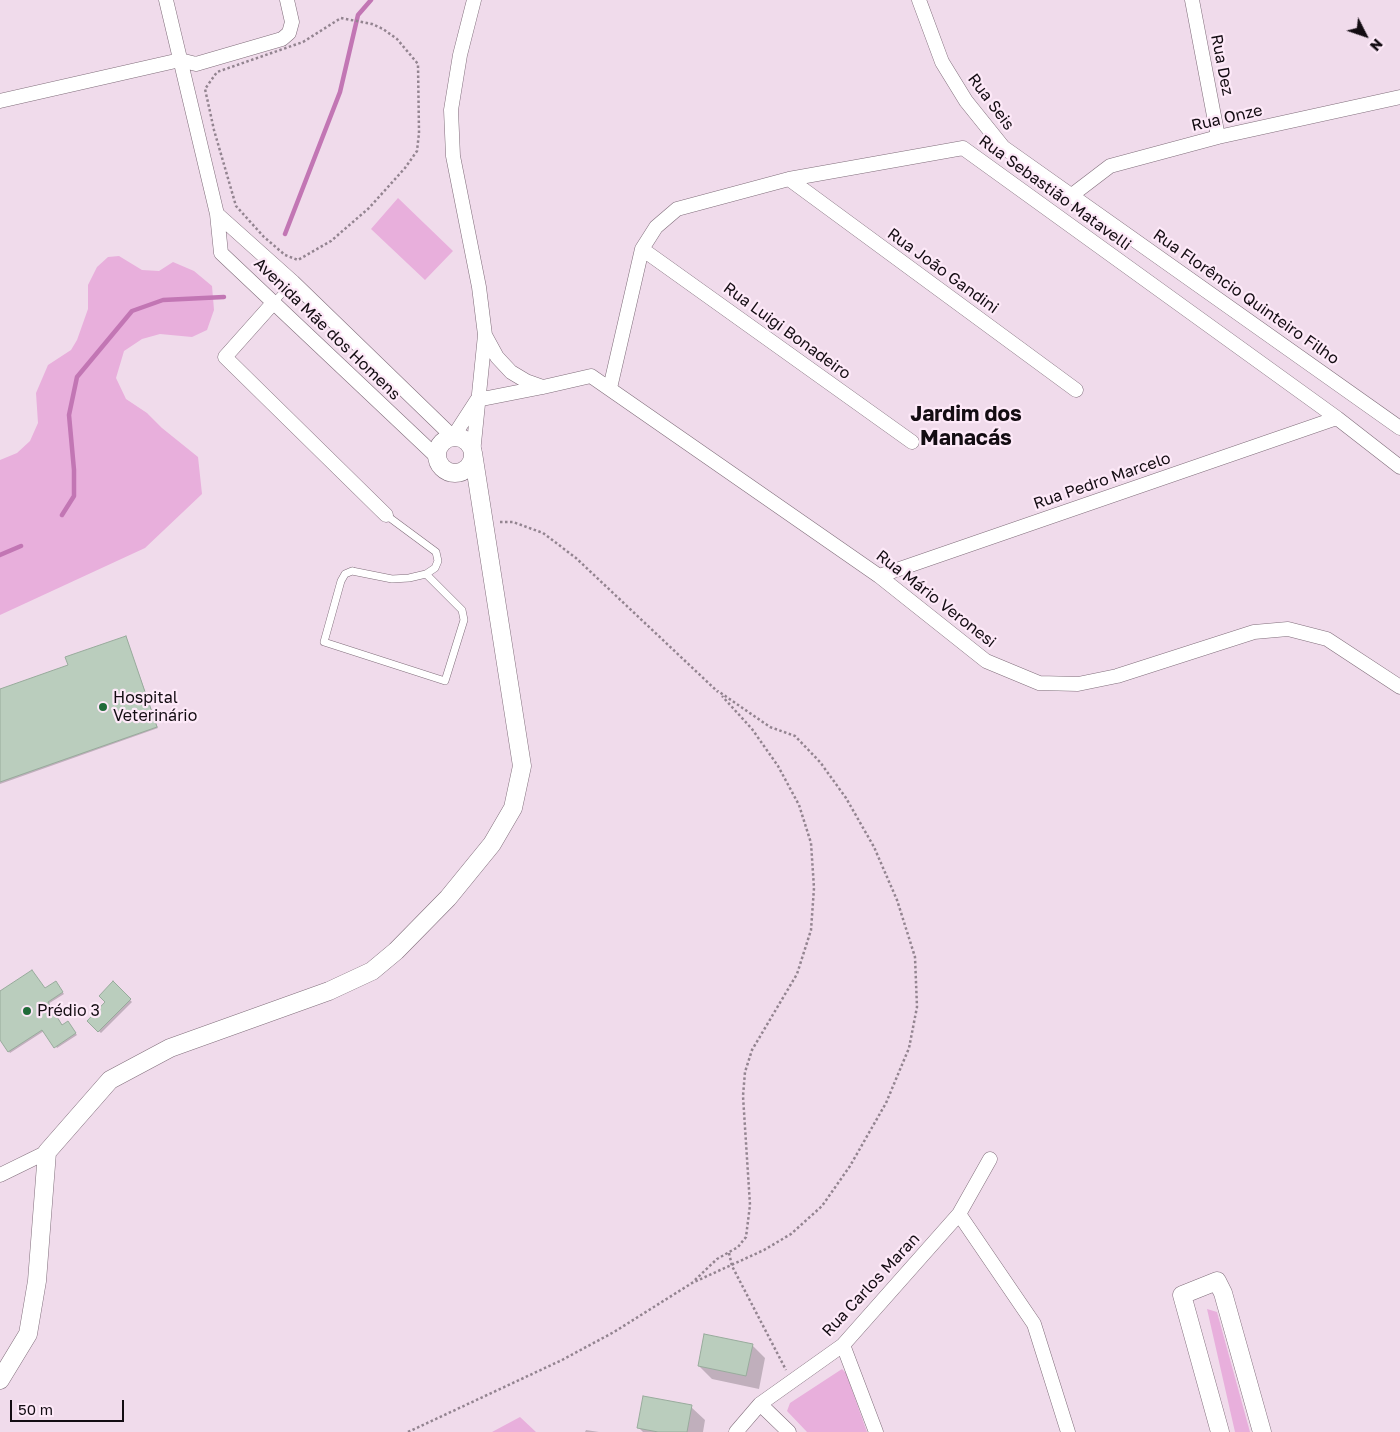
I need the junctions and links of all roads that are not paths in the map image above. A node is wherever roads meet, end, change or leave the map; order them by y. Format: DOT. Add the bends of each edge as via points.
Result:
graph roads {
  1 [pos="166,0"];
  2 [pos="287,0"];
  3 [pos="474,0"];
  4 [pos="919,0"];
  5 [pos="1192,0"];
  6 [pos="180,60"];
  7 [pos="1400,97"];
  8 [pos="0,101"];
  9 [pos="1218,137"];
  10 [pos="789,179"];
  11 [pos="1072,195"];
  12 [pos="217,214"];
  13 [pos="642,249"];
  14 [pos="293,282"];
  15 [pos="274,302"];
  16 [pos="484,335"];
  17 [pos="543,386"];
  18 [pos="610,388"];
  19 [pos="1076,390"];
  20 [pos="477,400"];
  21 [pos="1337,418"];
  22 [pos="1400,428"];
  23 [pos="453,437"];
  24 [pos="912,442"];
  25 [pos="473,453"];
  26 [pos="438,458"];
  27 [pos="1400,467"];
  28 [pos="454,473"];
  29 [pos="480,501"];
  30 [pos="386,515"];
  31 [pos="426,574"];
  32 [pos="879,576"];
  33 [pos="1400,686"];
  34 [pos="47,1152"];
  35 [pos="990,1159"];
  36 [pos="0,1175"];
  37 [pos="959,1214"];
  38 [pos="843,1345"];
  39 [pos="0,1380"];
  40 [pos="760,1404"];
  41 [pos="736,1432"];
  42 [pos="790,1432"];
  43 [pos="876,1432"];
  44 [pos="1068,1432"];
  45 [pos="1220,1432"];
  46 [pos="1262,1432"];
  1 -- 6 [label="street, Avenida Mãe dos Homens"];
  2 -- 6 [label="street" via="292,22 282,40 196,64"];
  3 -- 16 [label="street" via="460,55 452,110 453,156 479,287"];
  4 -- 11 [label="street, Rua Seis" via="942,62 986,129 1003,147"];
  5 -- 9 [label="street, Rua Dez"];
  6 -- 8 [label="street"];
  6 -- 12 [label="street, Avenida Mãe dos Homens"];
  7 -- 9 [label="street, Rua Onze"];
  9 -- 11 [label="street, Rua Onze" via="1110,166"];
  10 -- 13 [label="street, Rua Sebastião Matavelli" via="677,209 656,227"];
  10 -- 19 [label="street, Rua João Gandini"];
  10 -- 21 [label="street, Rua Sebastião Matavelli" via="963,148"];
  11 -- 22 [label="street, Rua Florêncio Quinteiro Filho"];
  12 -- 14 [label="street, Avenida Mãe dos Homens"];
  12 -- 15 [label="street, Avenida Mãe dos Homens" via="221,253"];
  13 -- 18 [label="street, Rua Sebastião Matavelli"];
  13 -- 24 [label="street, Rua Luigi Bonadeiro"];
  14 -- 15 [label="lane"];
  14 -- 23 [label="street, Avenida Mãe dos Homens"];
  15 -- 26 [label="street, Avenida Mãe dos Homens"];
  15 -- 30 [label="street" via="225,357"];
  16 -- 17 [label="street" via="496,357 511,372"];
  16 -- 20 [label="street"];
  17 -- 18 [label="street, Rua Mário Veronesi" via="591,376"];
  17 -- 20 [label="street, Rua Mário Veronesi"];
  18 -- 32 [label="street, Rua Mário Veronesi"];
  20 -- 23 [label="street"];
  20 -- 25 [label="street"];
  21 -- 27 [label="street, Rua Sebastião Matavelli"];
  21 -- 32 [label="street, Rua Pedro Marcelo"];
  23 -- 25 [label="street" via="464,439"];
  23 -- 26 [label="street" via="439,447"];
  25 -- 28 [label="street" via="470,465"];
  25 -- 29 [label="street"];
  26 -- 28 [label="street" via="444,469"];
  28 -- 29 [label="street"];
  29 -- 34 [label="street" via="522,766 513,808 492,844 448,898 372,971 330,991 170,1048 110,1080"];
  30 -- 31 [label="lane" via="436,552 438,561 435,568"];
  31 -- 31 [label="lane" via="392,579 352,571 345,574 324,642 445,681 464,614"];
  32 -- 33 [label="street, Rua Mário Veronesi" via="986,661 1039,682 1078,684 1117,676 1254,632 1288,629 1328,639"];
  34 -- 36 [label="street"];
  34 -- 39 [label="street" via="37,1281 28,1334"];
  35 -- 37 [label="street, Rua Carlos Maran"];
  37 -- 38 [label="street, Rua Carlos Maran"];
  37 -- 44 [label="street" via="1034,1324"];
  38 -- 40 [label="street, Rua Carlos Maran"];
  38 -- 43 [label="street"];
  40 -- 41 [label="street, Rua Carlos Maran"];
  40 -- 42 [label="street"];
  45 -- 46 [label="street" via="1182,1295 1217,1281 1226,1302"];
}
